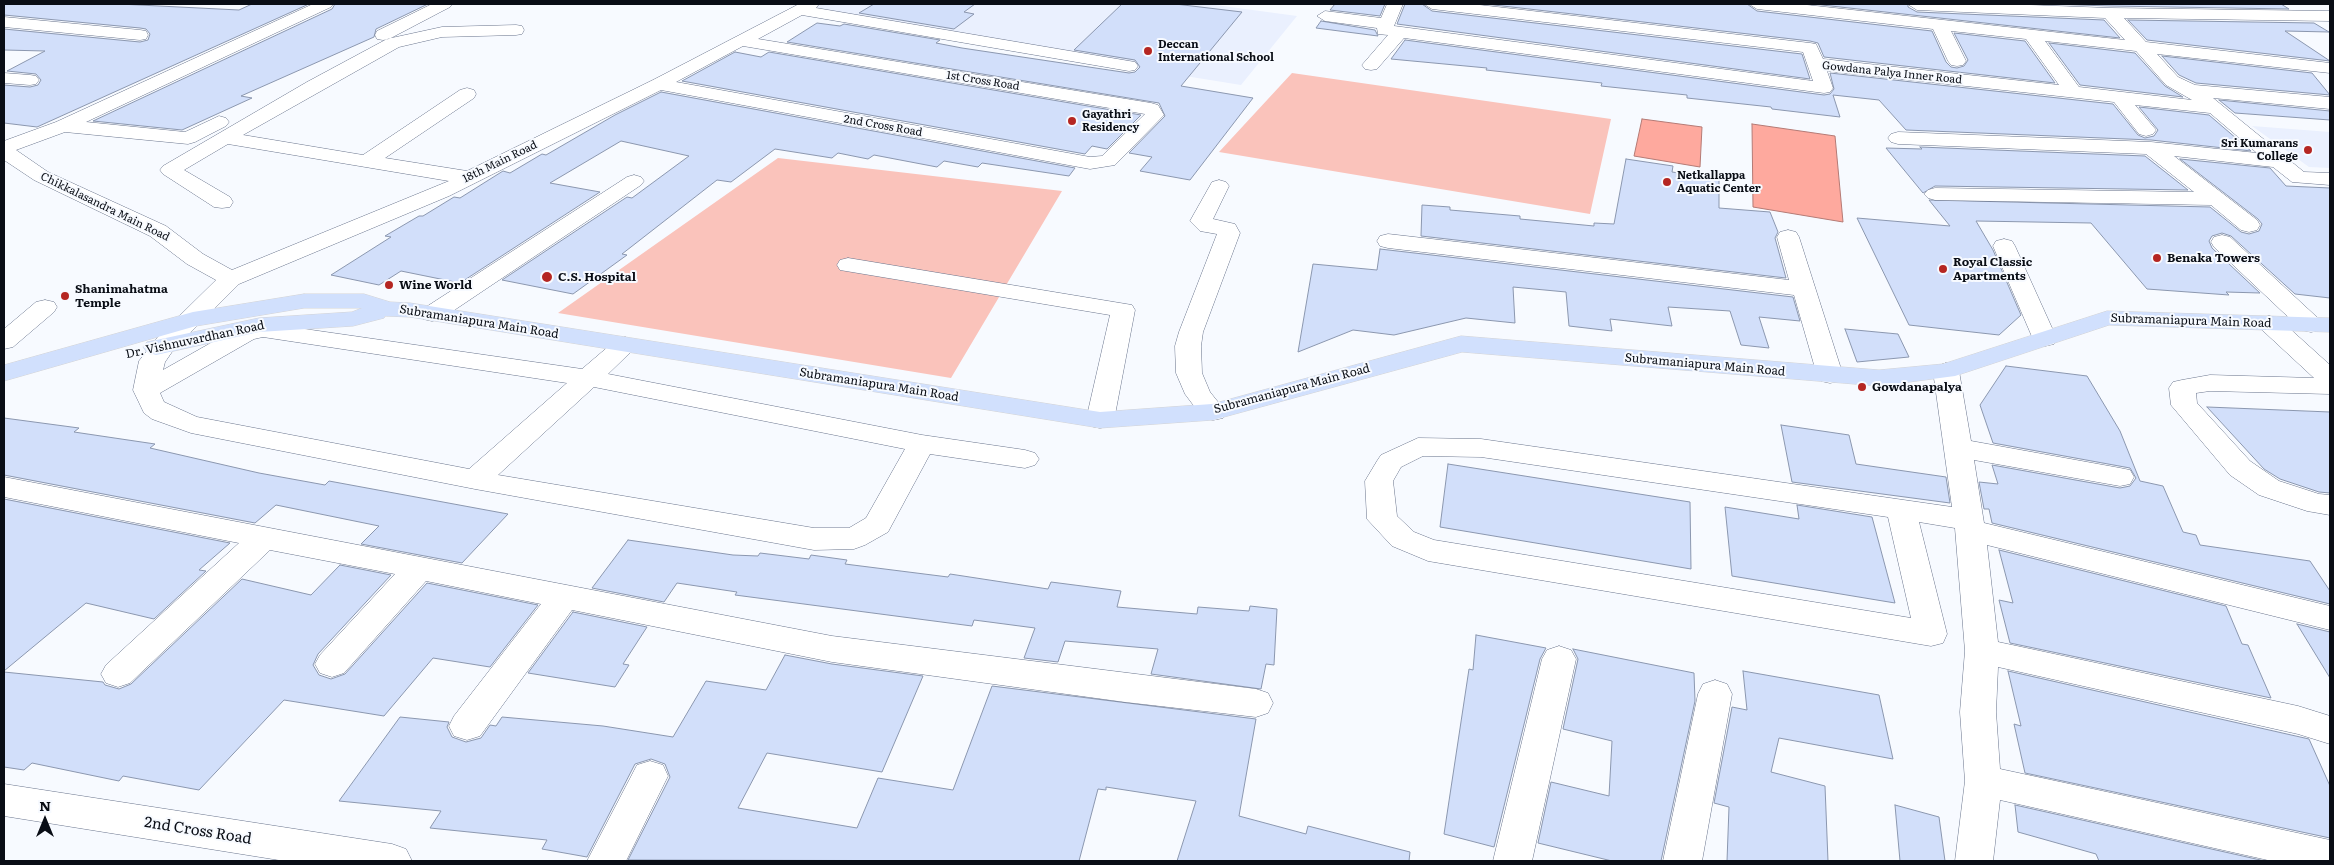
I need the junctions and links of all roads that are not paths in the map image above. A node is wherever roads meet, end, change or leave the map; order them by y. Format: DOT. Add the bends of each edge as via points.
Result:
graph roads {
  1 [pos="325,4"];
  2 [pos="444,4"];
  3 [pos="1395,4"];
  4 [pos="1432,4"];
  5 [pos="1757,4"];
  6 [pos="1897,4"];
  7 [pos="2225,4"];
  8 [pos="1606,5"];
  9 [pos="1963,6"];
  10 [pos="805,7"];
  11 [pos="1479,7"];
  12 [pos="1526,9"];
  13 [pos="2104,9"];
  14 [pos="1325,16"];
  15 [pos="2248,16"];
  16 [pos="2330,16"];
  17 [pos="4,22"];
  18 [pos="1602,24"];
  19 [pos="1940,25"];
  20 [pos="1393,29"];
  21 [pos="516,30"];
  22 [pos="140,35"];
  23 [pos="2032,35"];
  24 [pos="742,41"];
  25 [pos="2139,45"];
  26 [pos="1957,61"];
  27 [pos="1816,64"];
  28 [pos="1371,65"];
  29 [pos="1129,66"];
  30 [pos="2330,68"];
  31 [pos="4,78"];
  32 [pos="30,80"];
  33 [pos="659,84"];
  34 [pos="2189,89"];
  35 [pos="2073,92"];
  36 [pos="467,94"];
  37 [pos="2120,98"];
  38 [pos="2330,103"];
  39 [pos="2215,108"];
  40 [pos="63,126"];
  41 [pos="224,138"];
  42 [pos="1898,138"];
  43 [pos="2148,139"];
  44 [pos="4,149"];
  45 [pos="1108,161"];
  46 [pos="2278,161"];
  47 [pos="366,162"];
  48 [pos="470,178"];
  49 [pos="2330,178"];
  50 [pos="634,181"];
  51 [pos="1219,186"];
  52 [pos="1935,194"];
  53 [pos="2216,199"];
  54 [pos="222,202"];
  55 [pos="2249,225"];
  56 [pos="1788,237"];
  57 [pos="1388,241"];
  58 [pos="2222,242"];
  59 [pos="2004,246"];
  60 [pos="848,265"];
  61 [pos="230,279"];
  62 [pos="1804,289"];
  63 [pos="45,307"];
  64 [pos="388,309"];
  65 [pos="432,314"];
  66 [pos="193,319"];
  67 [pos="2270,323"];
  68 [pos="2321,325"];
  69 [pos="2045,339"];
  70 [pos="4,342"];
  71 [pos="165,344"];
  72 [pos="625,345"];
  73 [pos="1946,371"];
  74 [pos="4,373"];
  75 [pos="1830,375"];
  76 [pos="588,378"];
  77 [pos="2330,378"];
  78 [pos="2330,386"];
  79 [pos="4,389"];
  80 [pos="146,390"];
  81 [pos="1213,412"];
  82 [pos="1100,420"];
  83 [pos="922,444"];
  84 [pos="1958,448"];
  85 [pos="1025,459"];
  86 [pos="2120,477"];
  87 [pos="475,480"];
  88 [pos="4,487"];
  89 [pos="2330,504"];
  90 [pos="1901,509"];
  91 [pos="1970,524"];
  92 [pos="264,537"];
  93 [pos="418,568"];
  94 [pos="564,597"];
  95 [pos="2330,618"];
  96 [pos="1982,651"];
  97 [pos="1559,659"];
  98 [pos="332,664"];
  99 [pos="118,674"];
  100 [pos="1715,694"];
  101 [pos="1256,703"];
  102 [pos="468,726"];
  103 [pos="2330,730"];
  104 [pos="650,776"];
  105 [pos="1983,780"];
  106 [pos="4,800"];
  107 [pos="2330,857"];
  108 [pos="392,861"];
  109 [pos="606,861"];
  110 [pos="1512,861"];
  111 [pos="1682,861"];
  112 [pos="1974,861"];
  1 -- 40 [label="street"];
  2 -- 40 [label="street" via="188,138"];
  3 -- 20 [label="street"];
  4 -- 11 [label="street, Gowdana Palya Inner Road"];
  5 -- 19 [label="street"];
  6 -- 9 [label="street"];
  7 -- 15 [label="street"];
  8 -- 18 [label="street"];
  9 -- 13 [label="street"];
  10 -- 24 [label="street, 18th Main Road"];
  10 -- 29 [label="street"];
  11 -- 12 [label="street, Gowdana Palya Inner Road"];
  12 -- 18 [label="street, Gowdana Palya Inner Road"];
  13 -- 15 [label="street"];
  13 -- 25 [label="street"];
  14 -- 20 [label="street"];
  15 -- 16 [label="street"];
  17 -- 22 [label="street"];
  18 -- 27 [label="street, Gowdana Palya Inner Road" via="1810,48"];
  19 -- 23 [label="street"];
  19 -- 26 [label="street"];
  20 -- 27 [label="street" via="1824,88"];
  20 -- 28 [label="street"];
  21 -- 41 [label="street" via="442,32 392,43"];
  23 -- 25 [label="street"];
  23 -- 35 [label="street"];
  24 -- 33 [label="street, 18th Main Road"];
  24 -- 45 [label="street, 1st Cross Road" via="1151,109 1155,114"];
  25 -- 30 [label="street"];
  25 -- 34 [label="street" via="2161,72"];
  27 -- 35 [label="street, Gowdana Palya Inner Road"];
  31 -- 32 [label="street"];
  33 -- 45 [label="street, 2nd Cross Road" via="1090,162"];
  33 -- 48 [label="street, 18th Main Road"];
  34 -- 38 [label="street"];
  34 -- 39 [label="street"];
  35 -- 37 [label="street, Gowdana Palya Inner Road"];
  36 -- 47 [label="street"];
  37 -- 39 [label="street, Gowdana Palya Inner Road"];
  37 -- 43 [label="street"];
  39 -- 46 [label="street"];
  40 -- 44 [label="street"];
  41 -- 47 [label="street"];
  41 -- 54 [label="street" via="170,170"];
  42 -- 43 [label="street"];
  43 -- 46 [label="street"];
  43 -- 53 [label="street"];
  44 -- 61 [label="street, Chikkalasandra Main Road" via="41,176 158,231 195,259"];
  46 -- 49 [label="street" via="2299,178"];
  47 -- 48 [label="street"];
  48 -- 61 [label="street, 18th Main Road"];
  50 -- 65 [label="street"];
  51 -- 81 [label="street" via="1201,222 1226,229 1229,233 1188,346 1189,374 1198,394"];
  52 -- 53 [label="street"];
  53 -- 55 [label="street"];
  56 -- 62 [label="street"];
  57 -- 62 [label="street"];
  58 -- 68 [label="street"];
  59 -- 69 [label="street"];
  60 -- 82 [label="street" via="1123,310"];
  61 -- 66 [label="street, 18th Main Road"];
  62 -- 75 [label="street"];
  63 -- 70 [label="street"];
  64 -- 65 [label="main road, Subramaniapura Main Road"];
  64 -- 66 [label="main road, Subramaniapura Main Road" via="364,300 304,300"];
  64 -- 71 [label="main road, Dr. Vishnuvardhan Road" via="353,319 259,325"];
  65 -- 72 [label="main road, Subramaniapura Main Road"];
  66 -- 71 [label="street, 18th Main Road"];
  66 -- 74 [label="main road, Dr. Vishnuvardhan Road"];
  67 -- 68 [label="main road, Subramaniapura Main Road"];
  67 -- 69 [label="main road, Subramaniapura Main Road" via="2107,318"];
  67 -- 77 [label="street"];
  69 -- 73 [label="main road, Subramaniapura Main Road"];
  71 -- 79 [label="main road, Dr. Vishnuvardhan Road"];
  71 -- 80 [label="street, 18th Main Road" via="152,361"];
  72 -- 76 [label="street"];
  72 -- 82 [label="main road, Subramaniapura Main Road"];
  73 -- 75 [label="main road, Subramaniapura Main Road" via="1878,378"];
  73 -- 84 [label="street"];
  75 -- 81 [label="main road, Subramaniapura Main Road" via="1461,344"];
  76 -- 80 [label="street" via="263,330 248,332"];
  76 -- 83 [label="street"];
  76 -- 87 [label="street"];
  78 -- 89 [label="street" via="2210,383 2182,388 2184,405 2240,468 2269,488 2317,504"];
  80 -- 87 [label="street" via="153,407 162,414 191,424"];
  81 -- 82 [label="main road, Subramaniapura Main Road"];
  83 -- 85 [label="street"];
  83 -- 87 [label="street" via="877,525 854,538 814,539"];
  84 -- 86 [label="street"];
  84 -- 91 [label="street"];
  88 -- 92 [label="street"];
  90 -- 90 [label="street" via="1931,634 1428,550 1403,539 1382,519 1379,481 1391,461 1418,447 1481,448"];
  90 -- 91 [label="street"];
  91 -- 95 [label="street"];
  91 -- 96 [label="street"];
  92 -- 93 [label="street"];
  92 -- 99 [label="street"];
  93 -- 94 [label="street"];
  93 -- 98 [label="street"];
  94 -- 101 [label="street" via="832,649"];
  94 -- 102 [label="street"];
  96 -- 103 [label="street" via="2298,720"];
  96 -- 105 [label="street" via="1978,712"];
  97 -- 110 [label="street"];
  100 -- 111 [label="street"];
  104 -- 109 [label="street"];
  105 -- 107 [label="street"];
  105 -- 112 [label="street"];
  106 -- 108 [label="street, 2nd Cross Road"];
}
